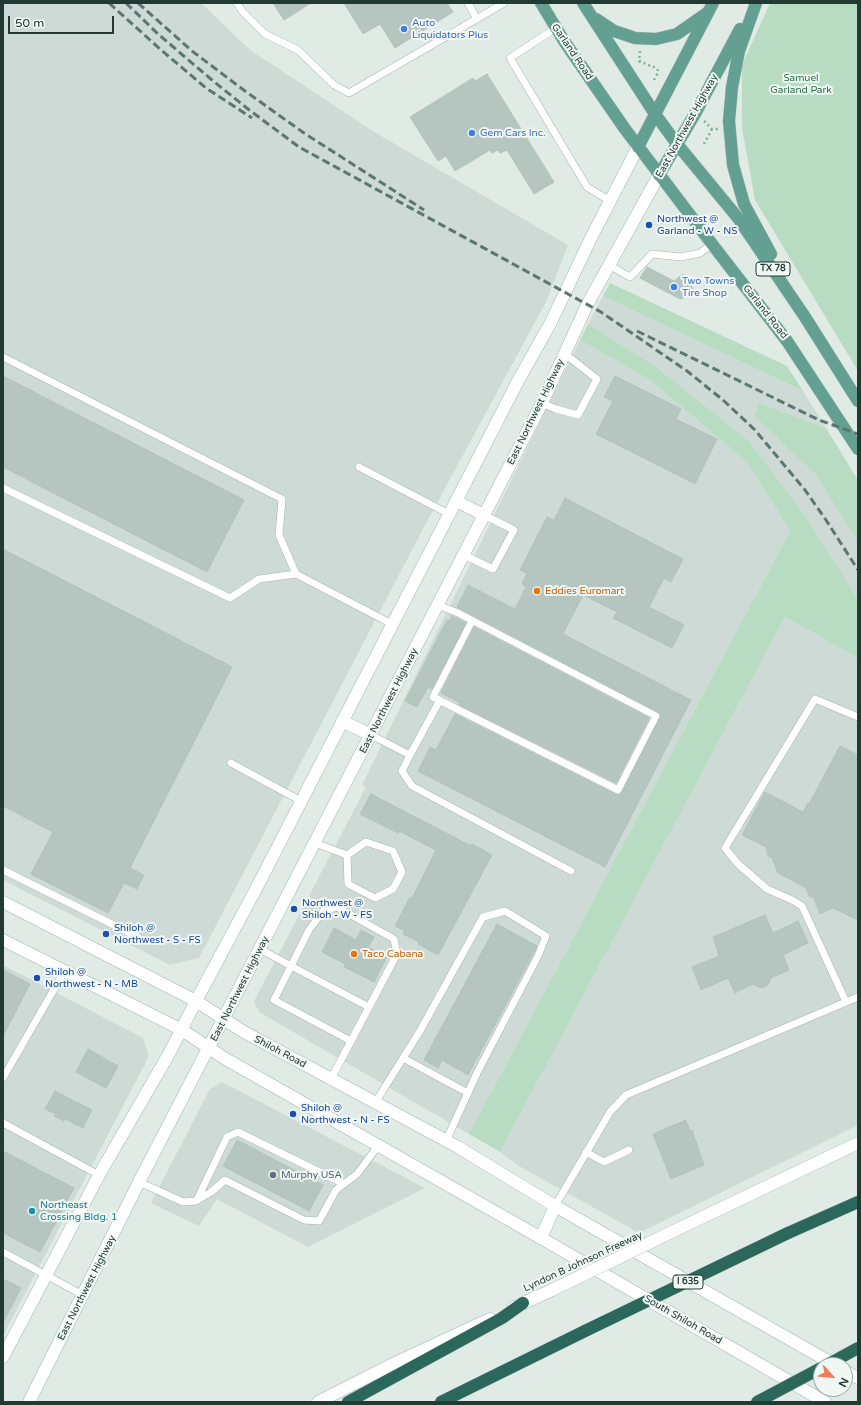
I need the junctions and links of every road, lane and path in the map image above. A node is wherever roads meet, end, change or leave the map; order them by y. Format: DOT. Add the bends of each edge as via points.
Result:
graph roads {
  1 [pos="237,3"];
  2 [pos="468,3"];
  3 [pos="504,3"];
  4 [pos="541,3"];
  5 [pos="583,3"];
  6 [pos="755,3"];
  7 [pos="711,8"];
  8 [pos="591,15"];
  9 [pos="477,19"];
  10 [pos="556,28"];
  11 [pos="640,44"];
  12 [pos="654,80"];
  13 [pos="655,114"];
  14 [pos="701,118"];
  15 [pos="722,129"];
  16 [pos="712,130"];
  17 [pos="677,144"];
  18 [pos="704,144"];
  19 [pos="638,147"];
  20 [pos="659,175"];
  21 [pos="610,201"];
  22 [pos="712,244"];
  23 [pos="609,265"];
  24 [pos="805,317"];
  25 [pos="565,354"];
  26 [pos="3,357"];
  27 [pos="858,401"];
  28 [pos="542,404"];
  29 [pos="858,449"];
  30 [pos="359,467"];
  31 [pos="3,488"];
  32 [pos="456,501"];
  33 [pos="449,514"];
  34 [pos="484,515"];
  35 [pos="464,555"];
  36 [pos="296,574"];
  37 [pos="438,605"];
  38 [pos="472,621"];
  39 [pos="392,624"];
  40 [pos="440,700"];
  41 [pos="858,717"];
  42 [pos="342,721"];
  43 [pos="371,735"];
  44 [pos="410,755"];
  45 [pos="231,762"];
  46 [pos="301,800"];
  47 [pos="315,843"];
  48 [pos="347,855"];
  49 [pos="3,870"];
  50 [pos="570,871"];
  51 [pos="3,902"];
  52 [pos="138,937"];
  53 [pos="3,940"];
  54 [pos="260,950"];
  55 [pos="291,966"];
  56 [pos="64,972"];
  57 [pos="858,997"];
  58 [pos="196,1001"];
  59 [pos="846,1002"];
  60 [pos="369,1007"];
  61 [pos="224,1019"];
  62 [pos="182,1030"];
  63 [pos="351,1041"];
  64 [pos="209,1048"];
  65 [pos="403,1058"];
  66 [pos="3,1078"];
  67 [pos="331,1079"];
  68 [pos="468,1093"];
  69 [pos="375,1103"];
  70 [pos="3,1123"];
  71 [pos="446,1141"];
  72 [pos="858,1143"];
  73 [pos="378,1146"];
  74 [pos="629,1150"];
  75 [pos="586,1152"];
  76 [pos="99,1175"];
  77 [pos="139,1182"];
  78 [pos="344,1184"];
  79 [pos="196,1200"];
  80 [pos="858,1202"];
  81 [pos="555,1206"];
  82 [pos="540,1238"];
  83 [pos="3,1252"];
  84 [pos="46,1275"];
  85 [pos="83,1295"];
  86 [pos="523,1303"];
  87 [pos="858,1348"];
  88 [pos="3,1357"];
  89 [pos="821,1357"];
  90 [pos="842,1357"];
  91 [pos="813,1372"];
  92 [pos="29,1402"];
  93 [pos="318,1402"];
  94 [pos="348,1402"];
  95 [pos="441,1402"];
  96 [pos="757,1402"];
  97 [pos="825,1402"];
  1 -- 9 [label="lane" via="265,34 298,50 334,85 349,93"];
  2 -- 9 [label="lane"];
  3 -- 9 [label="lane"];
  4 -- 10 [label="main road, Garland Road"];
  5 -- 8 [label="main road, TX 78"];
  6 -- 17 [label="main road, East Northwest Highway"];
  6 -- 24 [label="main road" via="739,51 732,87 729,121 733,165 744,204"];
  7 -- 8 [label="main road" via="677,34 656,39 635,38 614,31"];
  7 -- 13 [label="main road"];
  8 -- 13 [label="main road, TX 78"];
  10 -- 19 [label="main road, Garland Road"];
  10 -- 21 [label="lane" via="510,58 587,187"];
  11 -- 12 [label="path" via="639,61 660,72"];
  13 -- 17 [label="main road, TX 78"];
  13 -- 19 [label="main road"];
  14 -- 16 [label="path"];
  15 -- 16 [label="path"];
  16 -- 18 [label="path"];
  17 -- 20 [label="main road, East Northwest Highway"];
  17 -- 24 [label="main road, TX 78" via="738,218"];
  19 -- 20 [label="main road, Garland Road"];
  19 -- 21 [label="main road"];
  20 -- 22 [label="main road, Garland Road"];
  20 -- 23 [label="main road, East Northwest Highway"];
  21 -- 32 [label="main road" via="550,324"];
  22 -- 23 [label="lane" via="700,253 681,257 652,254 630,277"];
  22 -- 29 [label="main road, Garland Road" via="787,341"];
  23 -- 25 [label="main road, East Northwest Highway"];
  24 -- 27 [label="main road, TX 78"];
  25 -- 28 [label="main road, East Northwest Highway"];
  25 -- 28 [label="lane" via="597,379 578,415"];
  26 -- 36 [label="lane" via="282,499 279,535"];
  28 -- 34 [label="main road, East Northwest Highway"];
  30 -- 33 [label="lane"];
  31 -- 36 [label="lane" via="230,598 260,579"];
  32 -- 33 [label="main road"];
  32 -- 34 [label="main road"];
  33 -- 39 [label="main road"];
  34 -- 35 [label="main road, East Northwest Highway"];
  34 -- 35 [label="lane" via="514,530 493,569"];
  35 -- 37 [label="main road, East Northwest Highway"];
  36 -- 39 [label="lane"];
  37 -- 38 [label="lane"];
  37 -- 43 [label="main road, East Northwest Highway"];
  38 -- 40 [label="lane" via="433,697"];
  38 -- 40 [label="lane" via="656,716 618,790"];
  39 -- 42 [label="main road"];
  40 -- 44 [label="lane"];
  41 -- 59 [label="lane" via="815,699 725,848 738,864 767,889 802,906"];
  42 -- 43 [label="main road"];
  42 -- 46 [label="main road"];
  43 -- 44 [label="lane"];
  43 -- 47 [label="main road, East Northwest Highway"];
  44 -- 50 [label="lane" via="402,771 412,786"];
  45 -- 46 [label="lane"];
  46 -- 58 [label="main road"];
  47 -- 48 [label="lane"];
  47 -- 54 [label="main road, East Northwest Highway"];
  48 -- 48 [label="lane" via="366,842 393,851 402,872 393,889 375,898 348,884"];
  49 -- 52 [label="lane"];
  51 -- 58 [label="main road, Shiloh Road"];
  53 -- 56 [label="main road"];
  54 -- 55 [label="lane"];
  54 -- 61 [label="main road, East Northwest Highway"];
  55 -- 60 [label="lane"];
  55 -- 60 [label="lane" via="324,910 337,907 394,939 397,954"];
  55 -- 63 [label="lane" via="274,1000"];
  56 -- 62 [label="main road"];
  56 -- 66 [label="lane"];
  57 -- 59 [label="lane"];
  58 -- 61 [label="main road, Shiloh Road"];
  58 -- 62 [label="main road"];
  59 -- 75 [label="lane" via="626,1095 610,1112"];
  60 -- 63 [label="lane"];
  61 -- 64 [label="main road, East Northwest Highway"];
  61 -- 67 [label="main road, Shiloh Road"];
  62 -- 64 [label="main road"];
  62 -- 76 [label="main road"];
  63 -- 67 [label="lane"];
  64 -- 73 [label="main road"];
  64 -- 77 [label="main road, East Northwest Highway"];
  65 -- 68 [label="lane"];
  65 -- 68 [label="lane" via="483,917 505,911 546,936"];
  65 -- 69 [label="lane"];
  67 -- 69 [label="main road, Shiloh Road"];
  68 -- 71 [label="lane"];
  69 -- 71 [label="main road, Shiloh Road"];
  70 -- 76 [label="lane"];
  71 -- 81 [label="main road, Shiloh Road"];
  72 -- 86 [label="main road, Lyndon B Johnson Freeway, bridge"];
  73 -- 78 [label="lane" via="357,1174"];
  73 -- 82 [label="main road"];
  74 -- 75 [label="lane" via="604,1162"];
  75 -- 81 [label="lane"];
  76 -- 84 [label="main road"];
  77 -- 79 [label="lane" via="183,1202"];
  77 -- 85 [label="main road, East Northwest Highway"];
  78 -- 79 [label="lane" via="336,1190 320,1221 304,1220 225,1180"];
  78 -- 79 [label="lane" via="238,1132 227,1138"];
  80 -- 95 [label="highway, I 635, bridge" via="788,1233"];
  81 -- 82 [label="main road"];
  81 -- 89 [label="main road"];
  82 -- 97 [label="main road, South Shiloh Road"];
  83 -- 84 [label="lane"];
  84 -- 85 [label="lane"];
  84 -- 88 [label="main road"];
  85 -- 92 [label="main road, East Northwest Highway"];
  86 -- 93 [label="main road, Lyndon B Johnson Freeway"];
  86 -- 94 [label="highway" via="502,1318"];
  87 -- 90 [label="highway, bridge"];
  91 -- 96 [label="highway, bridge"];
}
